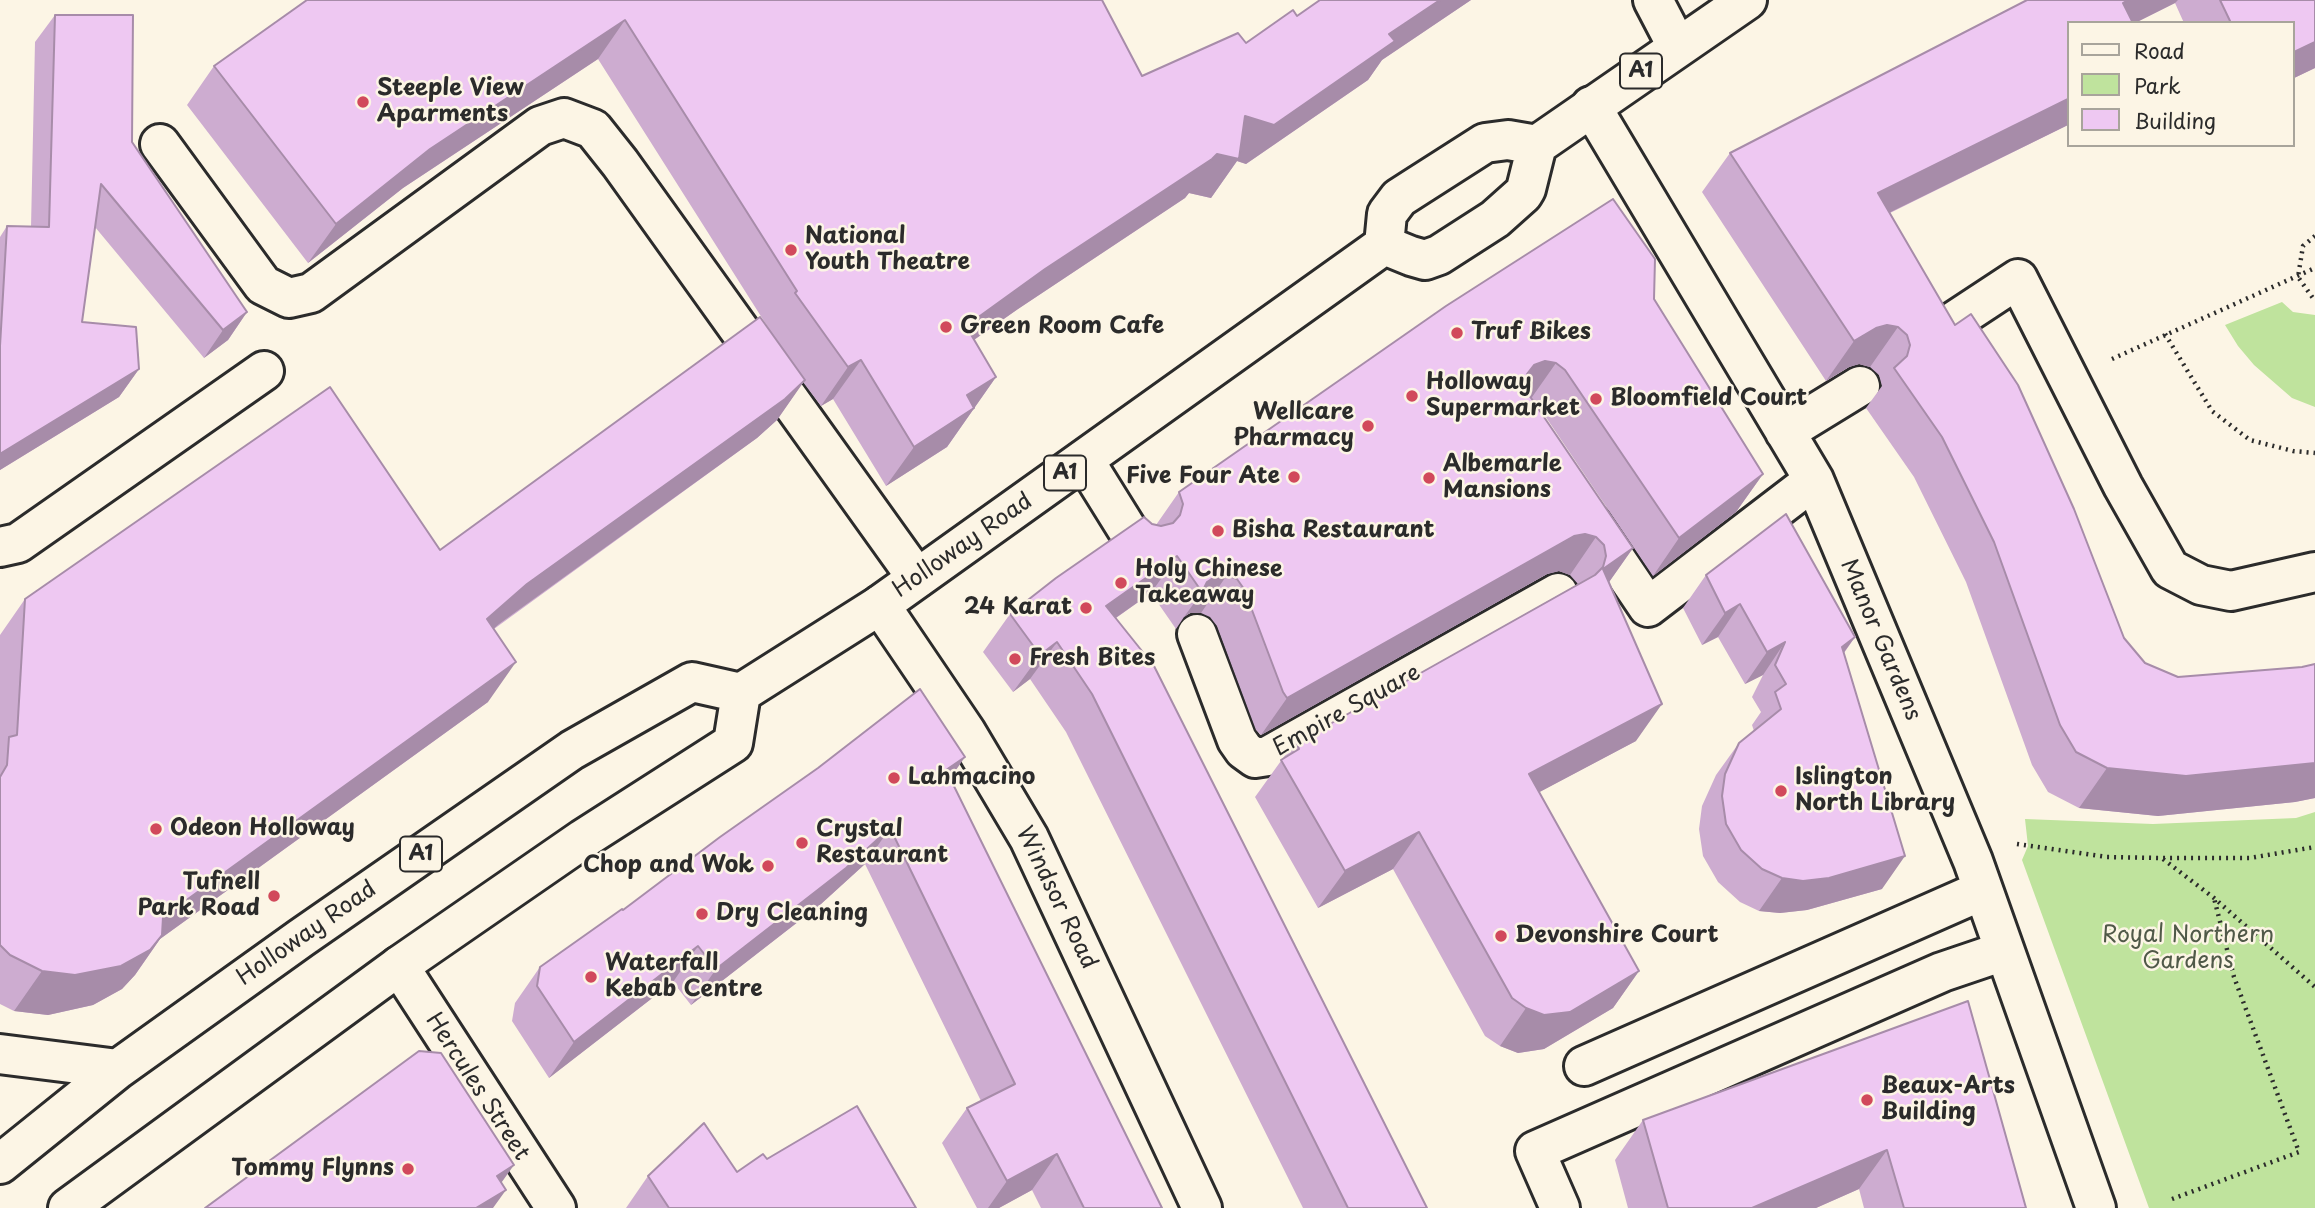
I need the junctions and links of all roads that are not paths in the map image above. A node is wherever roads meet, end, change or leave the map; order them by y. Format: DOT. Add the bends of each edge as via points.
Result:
graph roads {
  1 [pos="1653,0"];
  2 [pos="1747,0"];
  3 [pos="1677,46"];
  4 [pos="1591,106"];
  5 [pos="160,144"];
  6 [pos="1537,145"];
  7 [pos="1384,245"];
  8 [pos="1936,333"];
  9 [pos="264,371"];
  10 [pos="1860,386"];
  11 [pos="1785,432"];
  12 [pos="1084,460"];
  13 [pos="1814,480"];
  14 [pos="1573,497"];
  15 [pos="1135,542"];
  16 [pos="0,547"];
  17 [pos="2315,572"];
  18 [pos="917,578"];
  19 [pos="1558,593"];
  20 [pos="880,605"];
  21 [pos="1197,634"];
  22 [pos="741,692"];
  23 [pos="1983,890"];
  24 [pos="2004,951"];
  25 [pos="399,966"];
  26 [pos="0,1054"];
  27 [pos="1584,1066"];
  28 [pos="118,1069"];
  29 [pos="0,1164"];
  30 [pos="68,1208"];
  31 [pos="556,1208"];
  32 [pos="1202,1208"];
  33 [pos="1560,1208"];
  34 [pos="2096,1208"];
  1 -- 3 [label="main road"];
  2 -- 3 [label="main road, A1"];
  3 -- 4 [label="main road, A1"];
  4 -- 6 [label="main road, A1"];
  4 -- 11 [label="main road, Manor Gardens"];
  5 -- 18 [label="main road" via="263,285 289,298 311,293 540,126 564,118 593,129"];
  6 -- 7 [label="main road" via="1508,140 1485,143 1399,198 1387,214"];
  6 -- 7 [label="main road" via="1526,189 1495,219 1425,260"];
  7 -- 12 [label="main road, Holloway Road / A1"];
  8 -- 17 [label="main road" via="2018,279 2170,569 2201,585 2231,591"];
  9 -- 16 [label="main road" via="18,543"];
  10 -- 11 [label="main road"];
  11 -- 13 [label="main road, Manor Gardens"];
  12 -- 15 [label="main road"];
  12 -- 18 [label="main road, Holloway Road / A1"];
  13 -- 14 [label="main road" via="1648,607"];
  13 -- 23 [label="main road, Manor Gardens"];
  18 -- 20 [label="main road, Holloway Road / A1"];
  19 -- 21 [label="main road, Empire Square" via="1268,756 1255,758 1237,740"];
  20 -- 22 [label="main road, Holloway Road / A1"];
  20 -- 32 [label="main road, Windsor Road" via="966,732 1029,838"];
  22 -- 25 [label="main road" via="733,743"];
  22 -- 28 [label="main road, Holloway Road / A1" via="692,682 572,750"];
  23 -- 24 [label="main road, Manor Gardens"];
  23 -- 27 [label="main road"];
  24 -- 33 [label="main road" via="1942,972 1535,1151"];
  24 -- 34 [label="main road, Manor Gardens"];
  25 -- 30 [label="main road"];
  25 -- 31 [label="main road, Hercules Street"];
  26 -- 28 [label="main road"];
  28 -- 29 [label="main road, Holloway Road / A1"];
}
